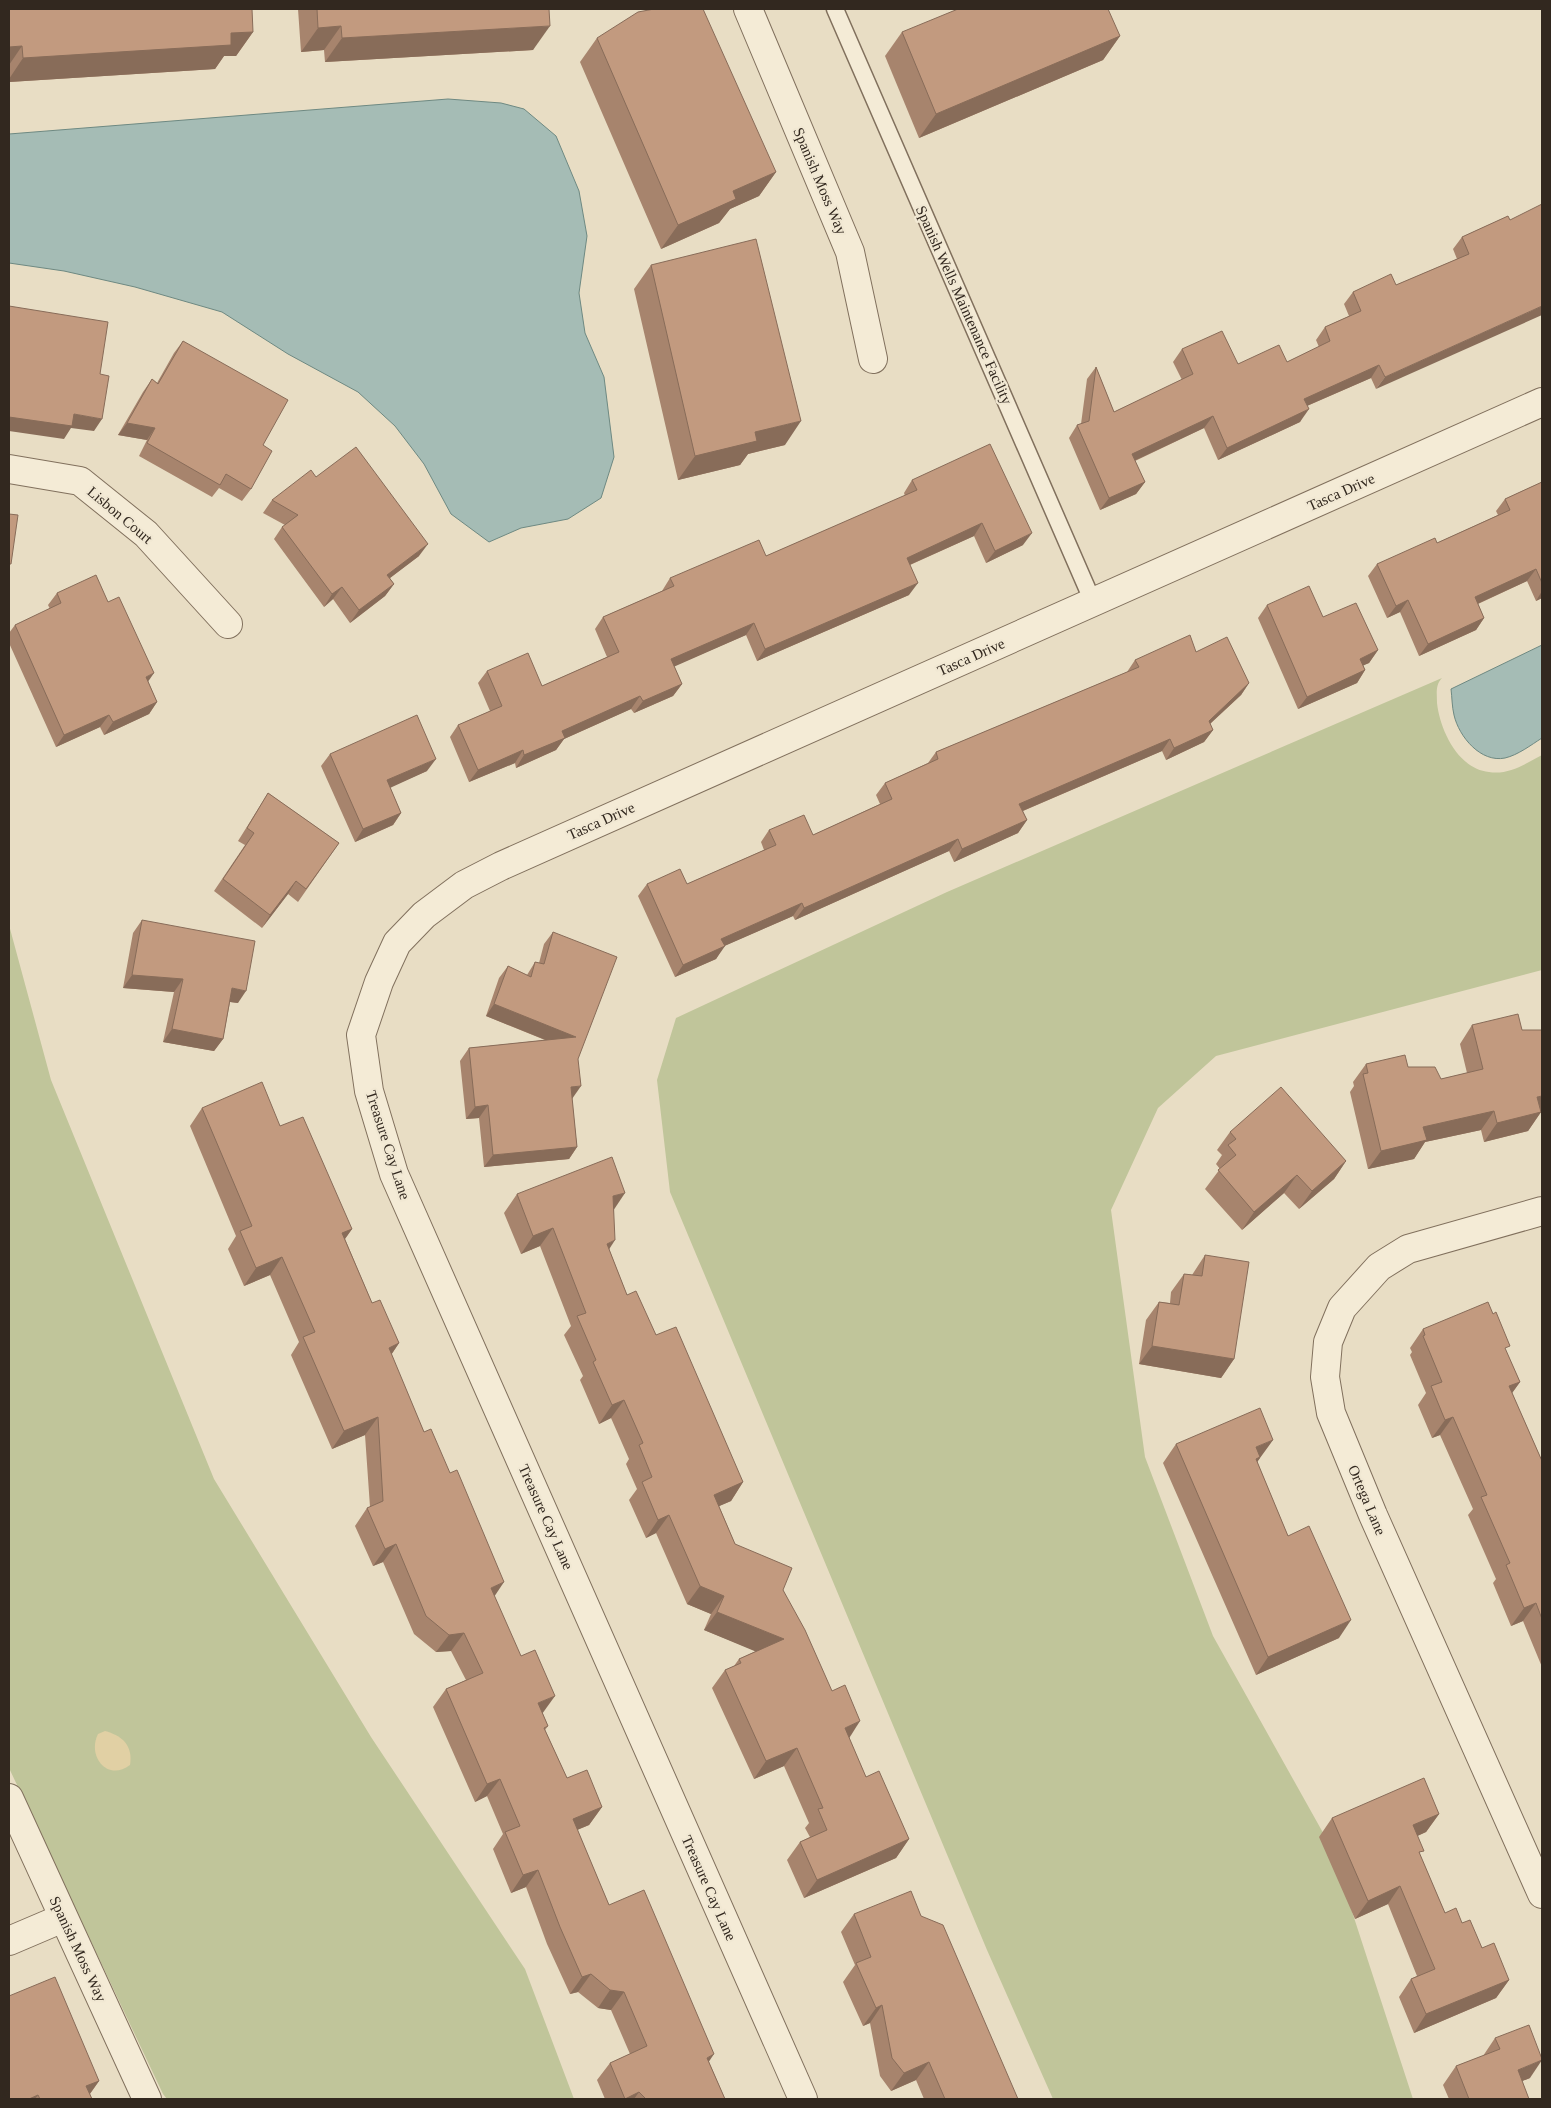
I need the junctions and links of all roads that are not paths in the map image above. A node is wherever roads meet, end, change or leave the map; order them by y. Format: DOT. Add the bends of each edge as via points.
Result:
graph roads {
  1 [pos="748,9"];
  2 [pos="835,9"];
  3 [pos="874,359"];
  4 [pos="1542,402"];
  5 [pos="9,469"];
  6 [pos="1093,602"];
  7 [pos="228,624"];
  8 [pos="410,930"];
  9 [pos="1542,1212"];
  10 [pos="9,1798"];
  11 [pos="1542,1894"];
  12 [pos="63,1918"];
  13 [pos="9,1941"];
  14 [pos="147,2099"];
  15 [pos="803,2099"];
  1 -- 3 [label="street, Spanish Moss Way" via="850,252"];
  2 -- 6 [label="lane, Spanish Wells Maintenance Facility"];
  4 -- 6 [label="street, Tasca Drive"];
  5 -- 7 [label="street, Lisbon Court" via="80,481 146,534"];
  6 -- 8 [label="street, Tasca Drive" via="501,866 464,885 424,915"];
  8 -- 15 [label="street, Treasure Cay Lane" via="397,943 379,982 361,1035 369,1092 394,1174"];
  9 -- 11 [label="street, Ortega Lane" via="1408,1249 1379,1267 1342,1308 1328,1342 1325,1378 1332,1413 1373,1515"];
  10 -- 12 [label="street, Spanish Moss Way"];
  12 -- 13 [label="street"];
  12 -- 14 [label="street, Spanish Moss Way"];
}
